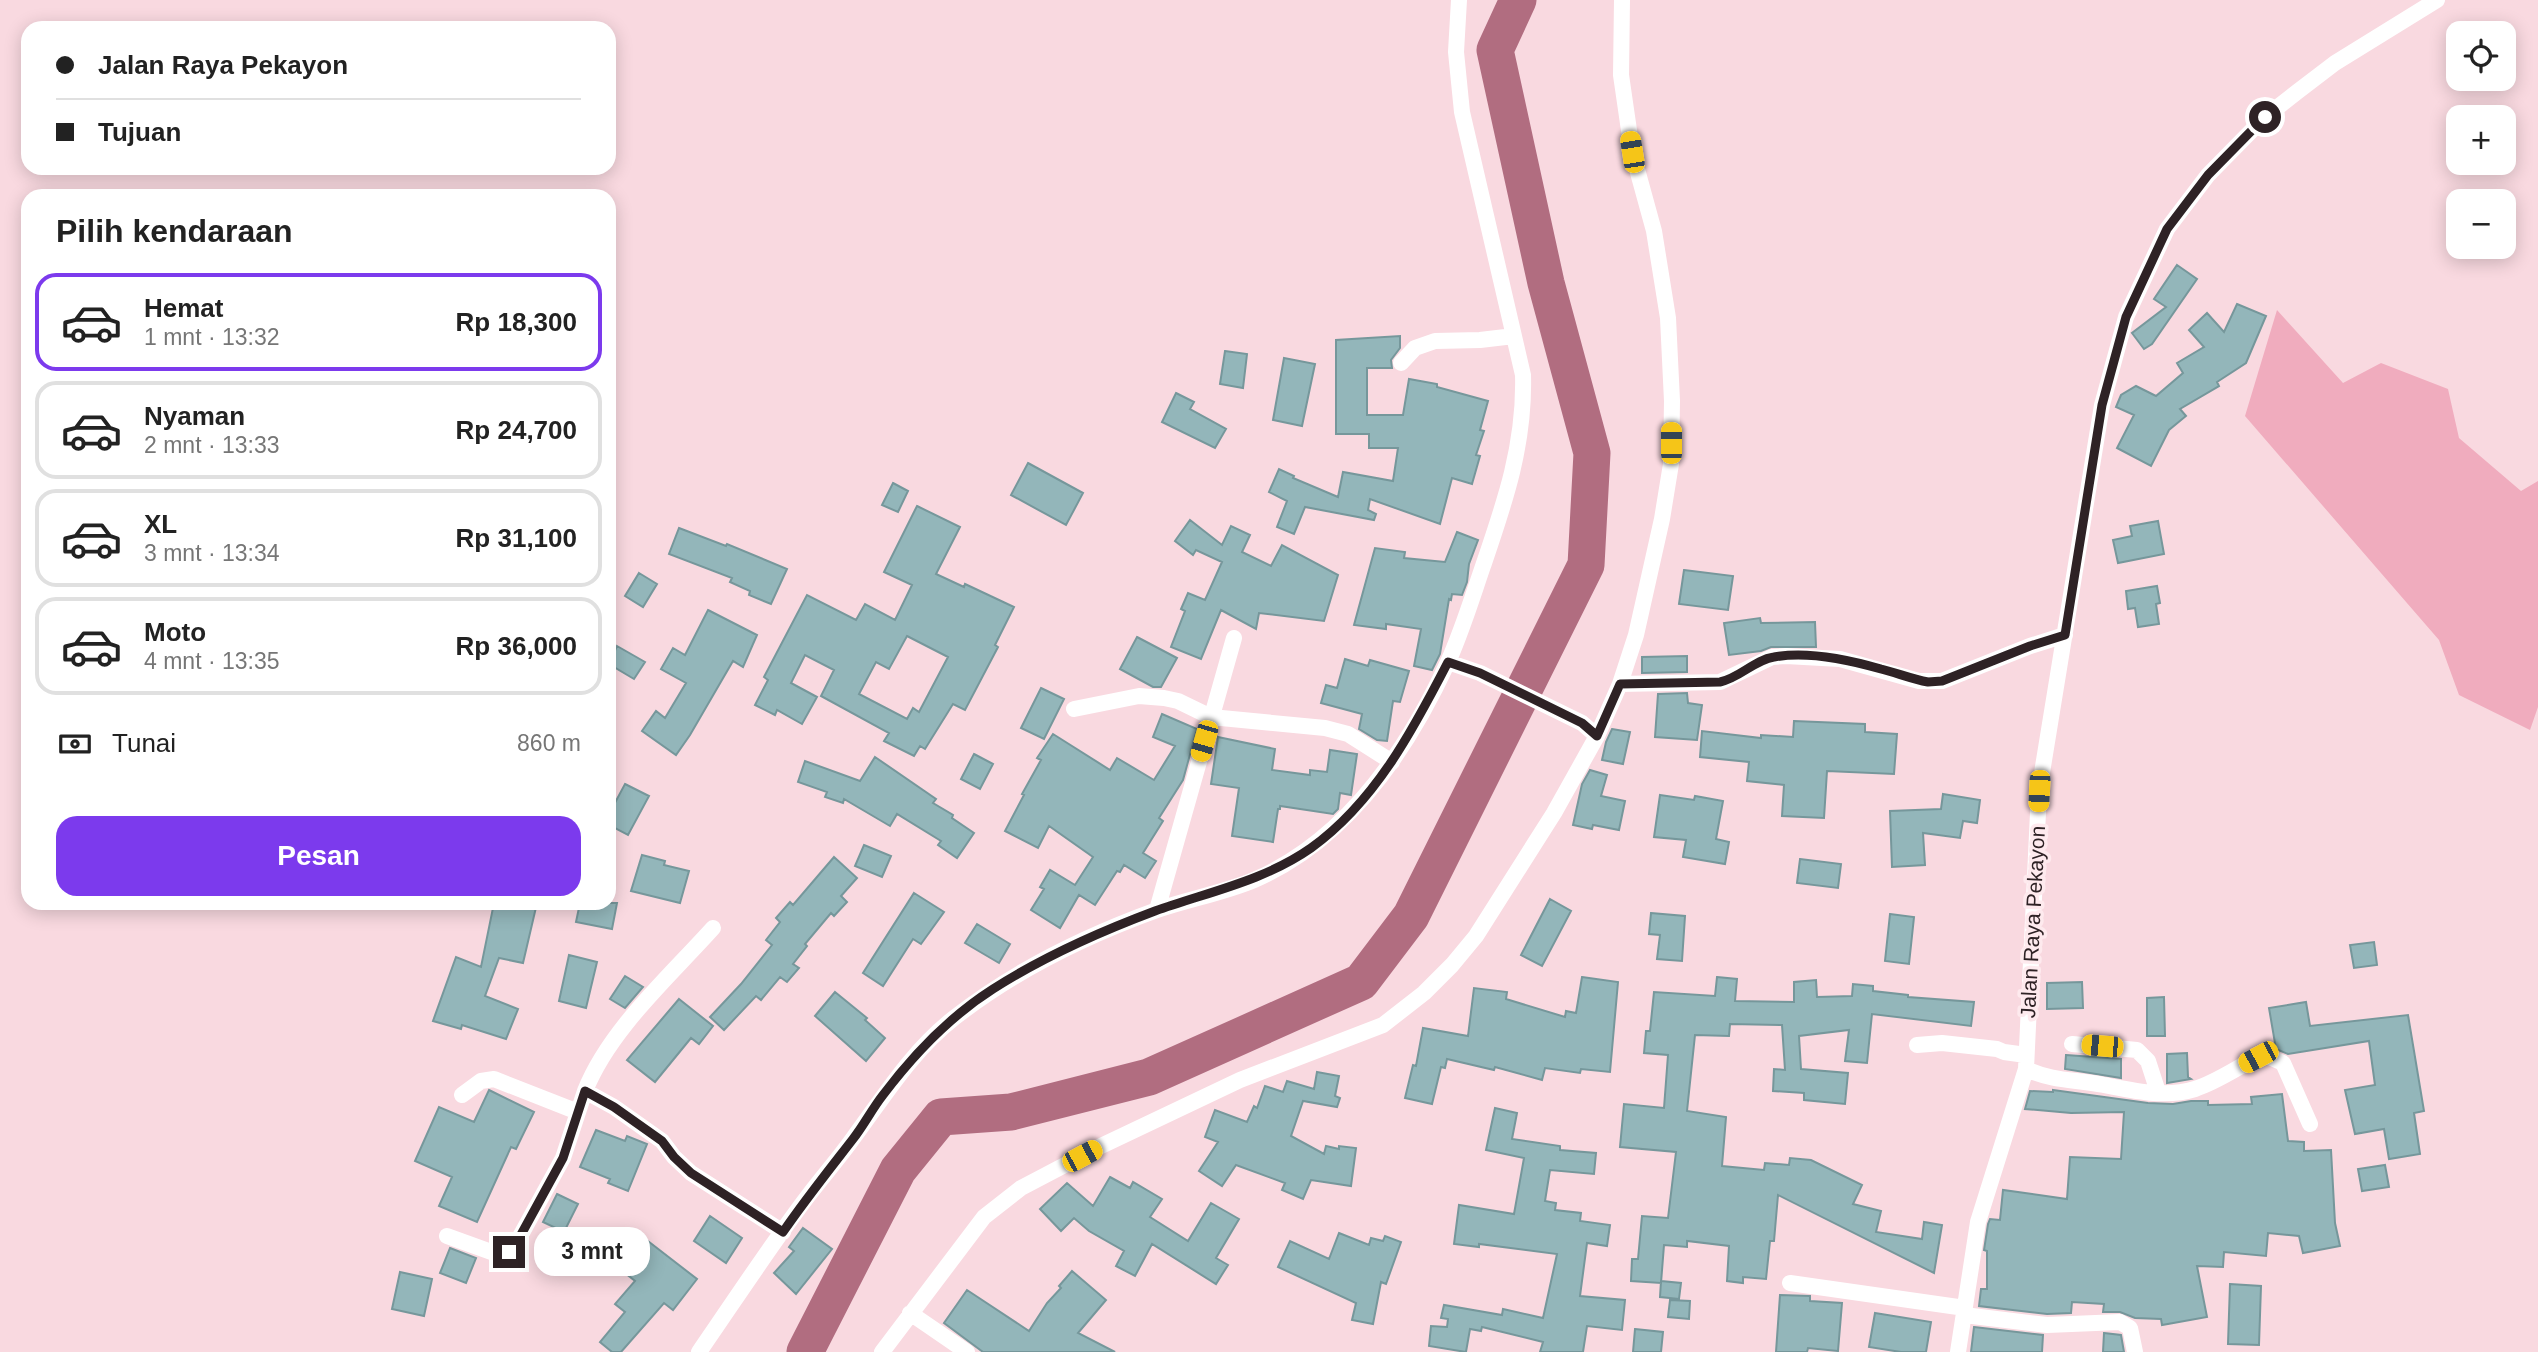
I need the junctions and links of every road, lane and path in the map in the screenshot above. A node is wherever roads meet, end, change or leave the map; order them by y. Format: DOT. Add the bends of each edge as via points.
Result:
graph roads {
  1 [pos="1459,0"];
  2 [pos="1622,0"];
  3 [pos="2437,0"];
  4 [pos="1514,336"];
  5 [pos="1401,363"];
  6 [pos="2057,637"];
  7 [pos="1234,638"];
  8 [pos="1448,662"];
  9 [pos="1620,684"];
  10 [pos="1074,709"];
  11 [pos="1211,717"];
  12 [pos="1597,736"];
  13 [pos="1392,762"];
  14 [pos="1157,910"];
  15 [pos="713,928"];
  16 [pos="2072,1044"];
  17 [pos="1916,1045"];
  18 [pos="2025,1060"];
  19 [pos="585,1091"];
  20 [pos="2158,1092"];
  21 [pos="462,1096"];
  22 [pos="578,1112"];
  23 [pos="2310,1124"];
  24 [pos="783,1232"];
  25 [pos="447,1236"];
  26 [pos="1790,1283"];
  27 [pos="1965,1312"];
  28 [pos="910,1313"];
  29 [pos="699,1352"];
  30 [pos="882,1352"];
  31 [pos="967,1352"];
  32 [pos="1958,1352"];
  33 [pos="2135,1352"];
  1 -- 4 [label="street" via="1456,52 1462,113"];
  2 -- 9 [label="street" via="1621,75 1632,152 1654,231 1668,318 1672,401 1671,464 1662,519"];
  3 -- 6 [label="street, Jalan Raya Pekayon" via="2335,63 2265,117 2208,175 2167,229 2126,317 2112,365"];
  4 -- 5 [label="street" via="1435,341 1415,348"];
  4 -- 8 [label="street" via="1523,375 1524,410 1518,444 1505,500"];
  6 -- 9 [label="street" via="1942,681 1928,682 1840,659 1786,656 1772,657 1720,682"];
  6 -- 18 [label="street, Jalan Raya Pekayon" via="2039,791"];
  7 -- 11 [label="street"];
  8 -- 12 [label="street" via="1582,723"];
  8 -- 13 [label="street"];
  9 -- 12 [label="street"];
  10 -- 11 [label="street" via="1139,696 1178,701"];
  11 -- 13 [label="street" via="1325,728 1348,734"];
  11 -- 14 [label="street"];
  12 -- 28 [label="street" via="1476,936 1424,993 1383,1025 1240,1080 1021,1188 984,1217"];
  13 -- 14 [label="street" via="1356,809 1311,848 1254,880"];
  14 -- 24 [label="street" via="1104,930 992,990 930,1038"];
  15 -- 19 [label="street" via="613,1039"];
  16 -- 20 [label="street" via="2137,1050 2148,1061"];
  17 -- 18 [label="street" via="1997,1049"];
  18 -- 20 [label="street" via="2046,1078"];
  18 -- 27 [label="street, Jalan Raya Pekayon" via="1978,1222"];
  19 -- 22 [label="street"];
  19 -- 24 [label="street" via="662,1141 691,1173"];
  20 -- 23 [label="street" via="2196,1088 2267,1056 2283,1063"];
  21 -- 22 [label="street" via="481,1081 494,1079"];
  22 -- 25 [label="street" via="563,1158 509,1252 494,1253"];
  24 -- 29 [label="street"];
  26 -- 27 [label="street"];
  27 -- 32 [label="street, Jalan Raya Pekayon"];
  27 -- 33 [label="street" via="2047,1325 2120,1322 2130,1328"];
  28 -- 30 [label="street"];
  28 -- 31 [label="street"];
}
